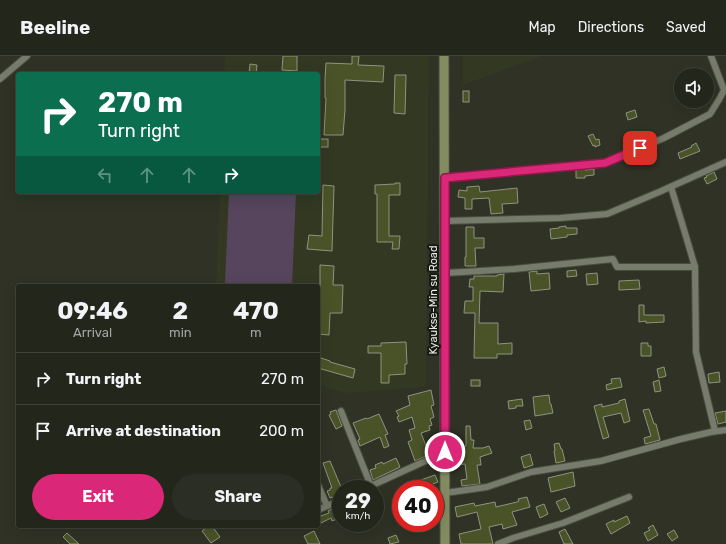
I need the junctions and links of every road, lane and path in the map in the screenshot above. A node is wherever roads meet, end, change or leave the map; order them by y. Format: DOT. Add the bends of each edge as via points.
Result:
graph roads {
  1 [pos="27,56"];
  2 [pos="444,56"];
  3 [pos="711,56"];
  4 [pos="0,79"];
  5 [pos="726,162"];
  6 [pos="445,178"];
  7 [pos="671,187"];
  8 [pos="445,221"];
  9 [pos="695,267"];
  10 [pos="445,273"];
  11 [pos="341,411"];
  12 [pos="726,430"];
  13 [pos="716,431"];
  14 [pos="445,452"];
  15 [pos="369,480"];
  16 [pos="384,480"];
  17 [pos="320,489"];
  18 [pos="445,493"];
  19 [pos="629,497"];
  20 [pos="332,504"];
  21 [pos="327,506"];
  22 [pos="320,509"];
  23 [pos="514,541"];
  24 [pos="445,544"];
  25 [pos="498,544"];
  1 -- 4 [label="street"];
  2 -- 6 [label="street, Kyaukse-Min su Road"];
  3 -- 6 [label="street" via="724,90 720,98 710,114 664,138 605,163"];
  5 -- 7 [label="street"];
  6 -- 8 [label="street, Kyaukse-Min su Road"];
  7 -- 8 [label="street" via="607,214"];
  7 -- 9 [label="street"];
  8 -- 10 [label="street, Kyaukse-Min su Road"];
  9 -- 10 [label="street" via="617,267 613,259"];
  9 -- 13 [label="street" via="696,352"];
  10 -- 14 [label="street, Kyaukse-Min su Road"];
  11 -- 15 [label="street"];
  12 -- 13 [label="street"];
  13 -- 18 [label="street" via="601,461 531,472 487,486"];
  14 -- 16 [label="street"];
  14 -- 18 [label="street, Kyaukse-Min su Road"];
  17 -- 21 [label="street"];
  18 -- 24 [label="street, Kyaukse-Min su Road"];
  19 -- 23 [label="street"];
  20 -- 21 [label="street"];
  21 -- 22 [label="street"];
  23 -- 25 [label="street"];
}
